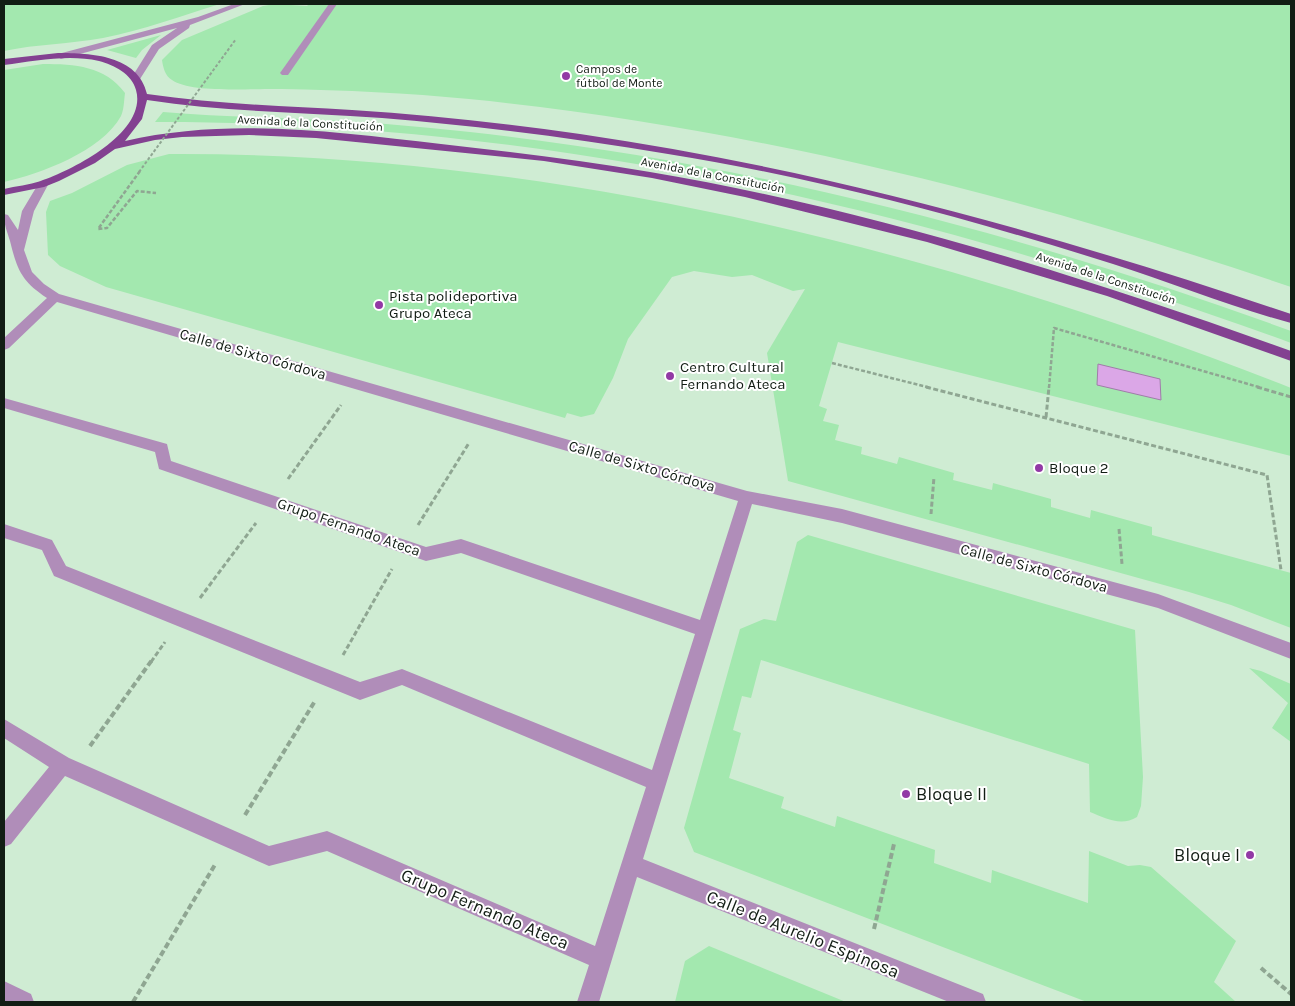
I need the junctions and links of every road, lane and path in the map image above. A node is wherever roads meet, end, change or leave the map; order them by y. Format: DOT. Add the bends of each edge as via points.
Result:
graph roads {
  1 [pos="241,4"];
  2 [pos="333,4"];
  3 [pos="200,19"];
  4 [pos="236,39"];
  5 [pos="61,56"];
  6 [pos="4,62"];
  7 [pos="285,73"];
  8 [pos="137,77"];
  9 [pos="144,97"];
  10 [pos="110,147"];
  11 [pos="44,183"];
  12 [pos="4,192"];
  13 [pos="156,193"];
  14 [pos="4,218"];
  15 [pos="19,248"];
  16 [pos="54,297"];
  17 [pos="1291,319"];
  18 [pos="4,345"];
  19 [pos="1291,356"];
  20 [pos="832,363"];
  21 [pos="1291,397"];
  22 [pos="4,403"];
  23 [pos="334,414"];
  24 [pos="1046,417"];
  25 [pos="462,454"];
  26 [pos="934,477"];
  27 [pos="748,497"];
  28 [pos="272,501"];
  29 [pos="930,521"];
  30 [pos="256,523"];
  31 [pos="1120,529"];
  32 [pos="4,531"];
  33 [pos="405,547"];
  34 [pos="1281,570"];
  35 [pos="390,572"];
  36 [pos="1122,574"];
  37 [pos="184,620"];
  38 [pos="706,630"];
  39 [pos="161,647"];
  40 [pos="1291,651"];
  41 [pos="329,678"];
  42 [pos="312,705"];
  43 [pos="4,728"];
  44 [pos="68,767"];
  45 [pos="658,782"];
  46 [pos="4,837"];
  47 [pos="231,839"];
  48 [pos="894,844"];
  49 [pos="632,865"];
  50 [pos="212,871"];
  51 [pos="876,923"];
  52 [pos="602,960"];
  53 [pos="1261,968"];
  54 [pos="4,992"];
  55 [pos="1291,994"];
  56 [pos="23,1002"];
  57 [pos="133,1002"];
  58 [pos="588,1002"];
  59 [pos="975,1002"];
  1 -- 3 [label="street"];
  2 -- 7 [label="street"];
  3 -- 5 [label="street"];
  3 -- 8 [label="street" via="155,47"];
  4 -- 13 [label="path, bridge" via="98,228 107,228 137,191"];
  5 -- 6 [label="main road"];
  5 -- 8 [label="main road" via="108,61"];
  8 -- 9 [label="main road"];
  9 -- 10 [label="main road" via="140,113 130,129"];
  9 -- 17 [label="main road, Avenida de la Constitución" via="212,107 380,115 483,125 669,151 761,168 973,218 1132,264"];
  10 -- 11 [label="main road"];
  10 -- 19 [label="main road, Avenida de la Constitución" via="180,134 286,134 379,140 558,160 655,177 847,217 952,245 1135,300"];
  11 -- 12 [label="main road"];
  11 -- 15 [label="street" via="28,211"];
  14 -- 15 [label="street, Calle de Sixto Córdova"];
  15 -- 16 [label="street, Calle de Sixto Córdova" via="22,265 30,278"];
  16 -- 18 [label="street"];
  16 -- 27 [label="street, Calle de Sixto Córdova"];
  20 -- 24 [label="path"];
  21 -- 24 [label="path" via="1054,328"];
  22 -- 28 [label="street, Grupo Fernando Ateca" via="162,448 164,465"];
  23 -- 28 [label="path"];
  24 -- 34 [label="path" via="1267,474"];
  25 -- 33 [label="path"];
  26 -- 29 [label="path"];
  27 -- 38 [label="street"];
  27 -- 40 [label="street, Calle de Sixto Córdova" via="842,516 1158,601"];
  28 -- 33 [label="street, Grupo Fernando Ateca"];
  30 -- 37 [label="path"];
  31 -- 36 [label="path"];
  32 -- 37 [label="street" via="47,545 60,570"];
  33 -- 38 [label="street, Grupo Fernando Ateca" via="426,554 461,546"];
  35 -- 41 [label="path"];
  37 -- 41 [label="street"];
  38 -- 45 [label="street"];
  39 -- 44 [label="path"];
  41 -- 45 [label="street" via="360,691 402,677"];
  42 -- 47 [label="path"];
  43 -- 44 [label="street, Grupo Fernando Ateca"];
  44 -- 46 [label="street"];
  44 -- 47 [label="street, Grupo Fernando Ateca"];
  45 -- 49 [label="street"];
  47 -- 52 [label="street, Grupo Fernando Ateca" via="269,856 327,840"];
  48 -- 51 [label="path"];
  49 -- 52 [label="street"];
  49 -- 59 [label="street, Calle de Aurelio Espinosa"];
  50 -- 57 [label="path"];
  52 -- 58 [label="street"];
  53 -- 55 [label="path"];
  54 -- 56 [label="street"];
}
